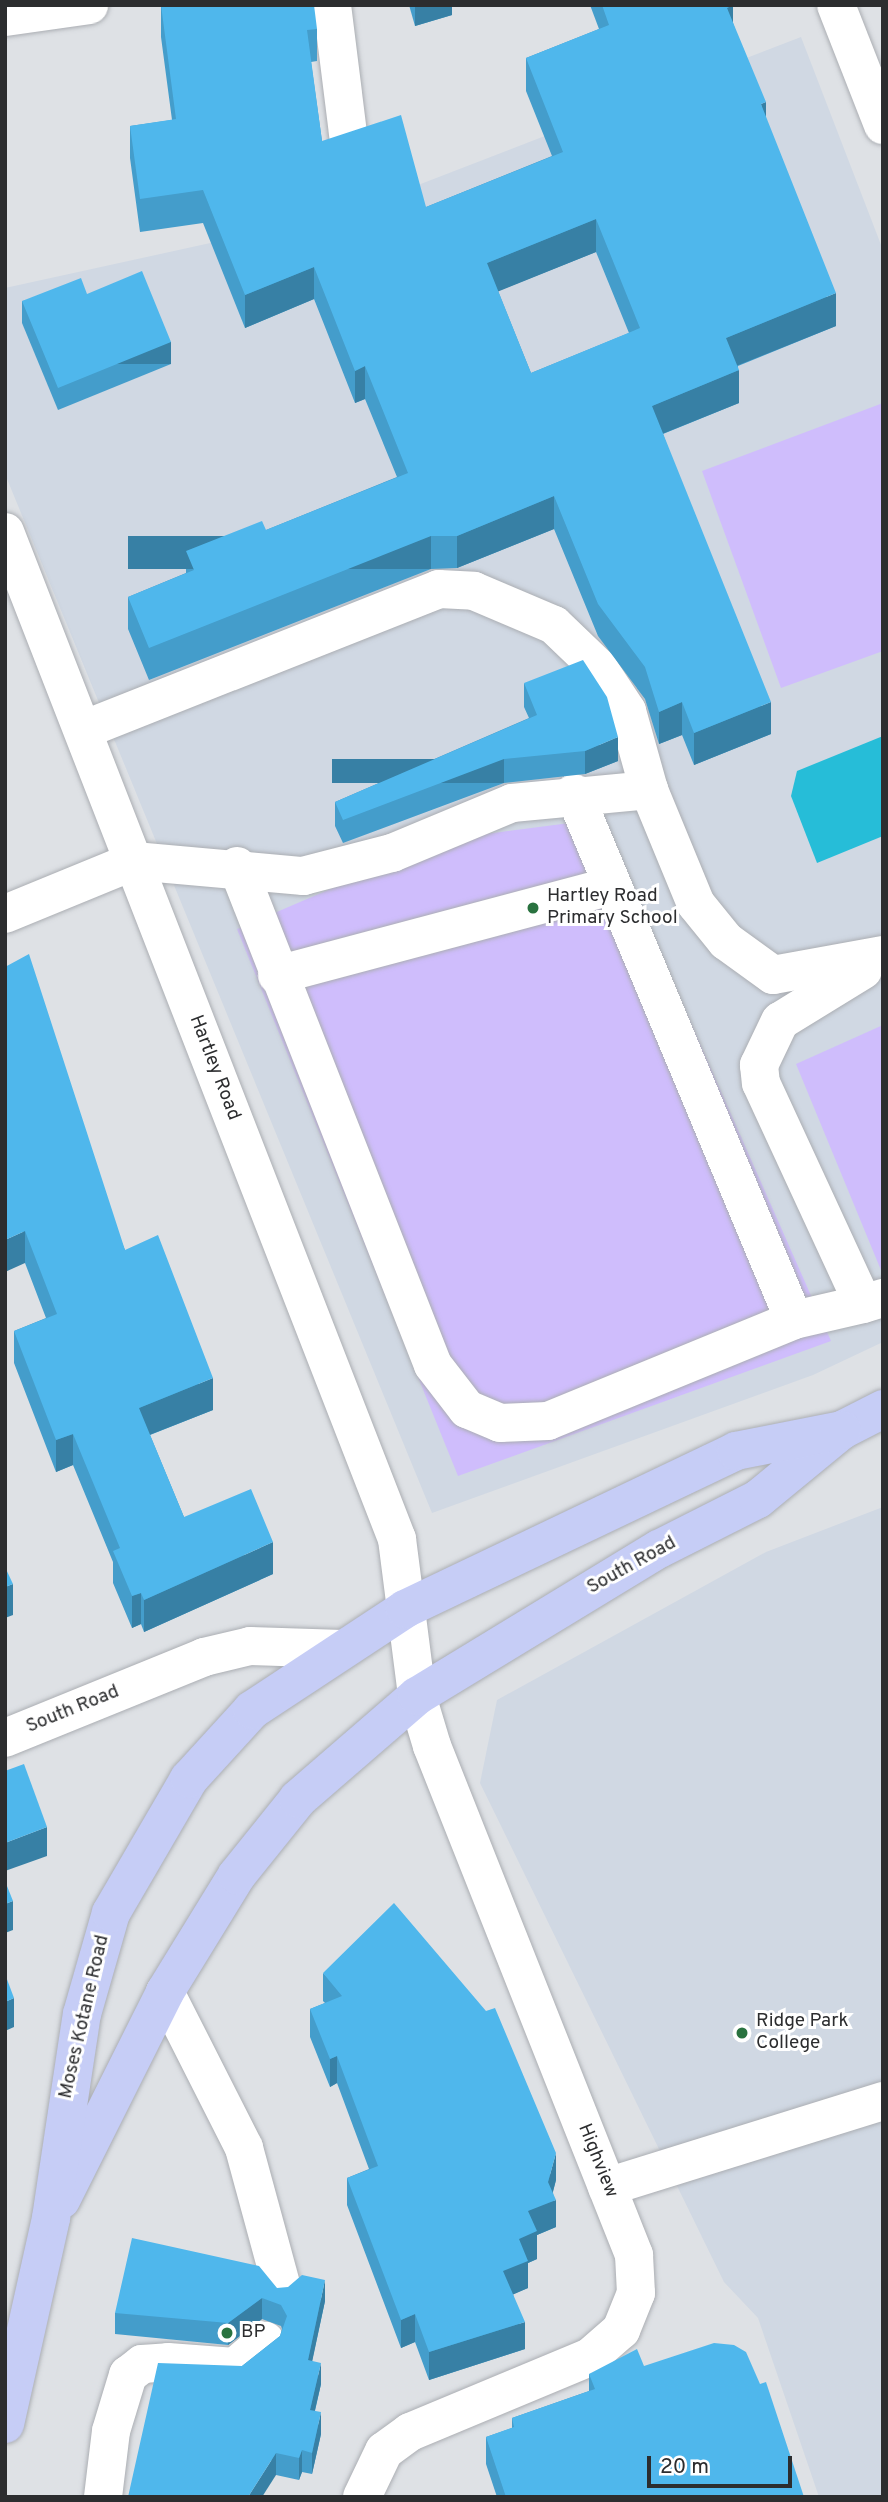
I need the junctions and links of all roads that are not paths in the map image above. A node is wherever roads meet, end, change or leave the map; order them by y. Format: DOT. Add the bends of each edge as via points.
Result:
graph roads {
  1 [pos="89,5"];
  2 [pos="331,5"];
  3 [pos="836,5"];
  4 [pos="5,17"];
  5 [pos="881,117"];
  6 [pos="349,142"];
  7 [pos="5,532"];
  8 [pos="83,730"];
  9 [pos="649,790"];
  10 [pos="573,793"];
  11 [pos="134,861"];
  12 [pos="237,866"];
  13 [pos="611,886"];
  14 [pos="5,914"];
  15 [pos="883,956"];
  16 [pos="277,975"];
  17 [pos="873,1301"];
  18 [pos="794,1320"];
  19 [pos="883,1409"];
  20 [pos="842,1430"];
  21 [pos="405,1609"];
  22 [pos="343,1649"];
  23 [pos="417,1696"];
  24 [pos="5,1738"];
  25 [pos="165,1992"];
  26 [pos="883,2101"];
  27 [pos="607,2187"];
  28 [pos="51,2218"];
  29 [pos="282,2288"];
  30 [pos="265,2341"];
  31 [pos="5,2424"];
  32 [pos="103,2497"];
  33 [pos="362,2497"];
  1 -- 4 [label="street"];
  2 -- 6 [label="street"];
  3 -- 5 [label="street"];
  7 -- 8 [label="street, Hartley Road"];
  8 -- 9 [label="street" via="439,589 474,591 554,625 598,667 627,711"];
  8 -- 11 [label="street, Hartley Road"];
  9 -- 10 [label="street"];
  9 -- 15 [label="street" via="696,904 726,941 773,975"];
  10 -- 12 [label="street" via="512,803 334,872 303,876"];
  10 -- 13 [label="street"];
  11 -- 12 [label="street"];
  11 -- 14 [label="street"];
  11 -- 21 [label="street, Hartley Road" via="397,1539"];
  12 -- 16 [label="street"];
  13 -- 16 [label="street"];
  13 -- 18 [label="street"];
  15 -- 17 [label="street" via="780,1021 759,1065 761,1083"];
  16 -- 18 [label="street" via="433,1365 467,1409 500,1423 548,1421"];
  17 -- 18 [label="street"];
  19 -- 20 [label="main road, South Road"];
  20 -- 21 [label="main road, South Road" via="736,1451"];
  20 -- 23 [label="main road, South Road" via="758,1499 660,1549"];
  21 -- 22 [label="main road, Moses Kotane Road"];
  21 -- 23 [label="street, Hartley Road"];
  22 -- 24 [label="street, South Road" via="250,1646 204,1657"];
  22 -- 28 [label="main road, Moses Kotane Road" via="252,1710 189,1779 142,1850 111,1913 82,2014"];
  23 -- 25 [label="main road, Moses Kotane Road" via="298,1799 236,1875"];
  23 -- 27 [label="street, Highview"];
  25 -- 28 [label="main road, Moses Kotane Road"];
  25 -- 29 [label="street" via="244,2148"];
  26 -- 27 [label="street"];
  27 -- 33 [label="street, Highview" via="634,2255 636,2293 621,2330 590,2357 410,2432 384,2451"];
  28 -- 31 [label="main road, Moses Kotane Road"];
  30 -- 32 [label="street" via="235,2367 155,2363 128,2375 111,2431"];
}
